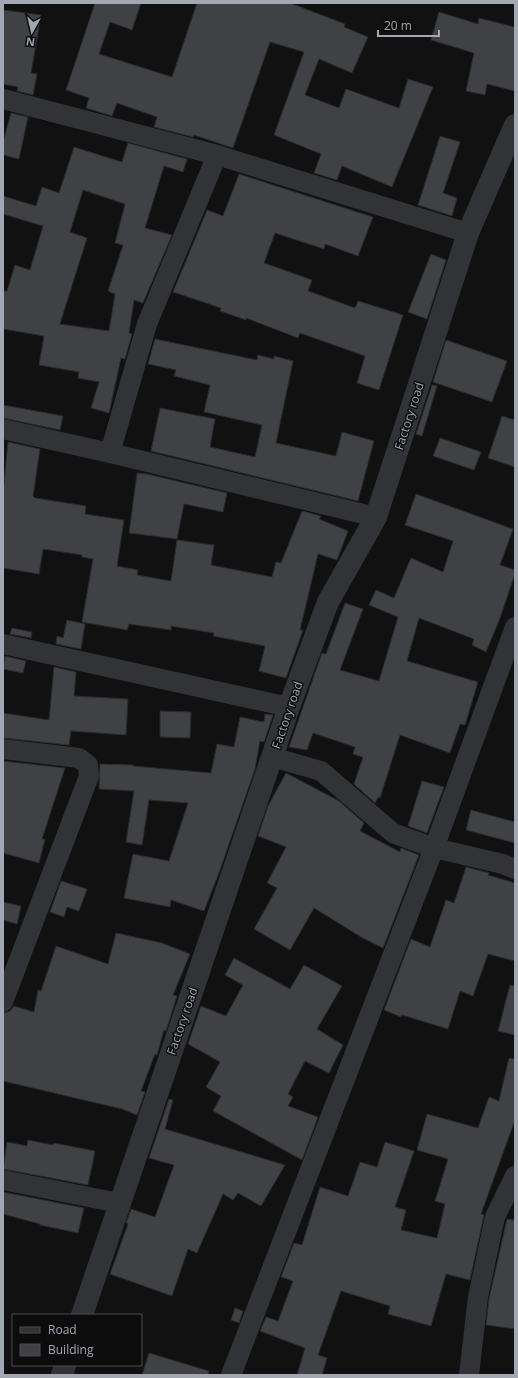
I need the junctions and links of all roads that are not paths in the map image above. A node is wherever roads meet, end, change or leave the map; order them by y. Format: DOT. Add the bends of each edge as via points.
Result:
graph roads {
  1 [pos="3,99"];
  2 [pos="515,125"];
  3 [pos="217,155"];
  4 [pos="468,233"];
  5 [pos="3,429"];
  6 [pos="110,453"];
  7 [pos="376,517"];
  8 [pos="515,627"];
  9 [pos="3,644"];
  10 [pos="289,707"];
  11 [pos="3,749"];
  12 [pos="272,757"];
  13 [pos="434,848"];
  14 [pos="515,869"];
  15 [pos="3,1002"];
  16 [pos="515,1176"];
  17 [pos="3,1180"];
  18 [pos="119,1203"];
  19 [pos="82,1314"];
  20 [pos="231,1375"];
  21 [pos="469,1375"];
  1 -- 3 [label="street"];
  2 -- 4 [label="street, Factory road"];
  3 -- 4 [label="street"];
  3 -- 6 [label="street" via="146,324"];
  4 -- 7 [label="street, Factory road"];
  5 -- 6 [label="street"];
  6 -- 7 [label="street"];
  7 -- 10 [label="street, Factory road" via="328,602"];
  8 -- 13 [label="street"];
  9 -- 10 [label="street"];
  10 -- 12 [label="street, Factory road"];
  11 -- 15 [label="street" via="79,758 88,765 89,776"];
  12 -- 13 [label="street" via="321,771 393,833"];
  12 -- 18 [label="street, Factory road"];
  13 -- 14 [label="street"];
  13 -- 20 [label="street"];
  16 -- 21 [label="street" via="495,1217 478,1297"];
  17 -- 18 [label="street"];
  18 -- 19 [label="street, Factory road"];
}
